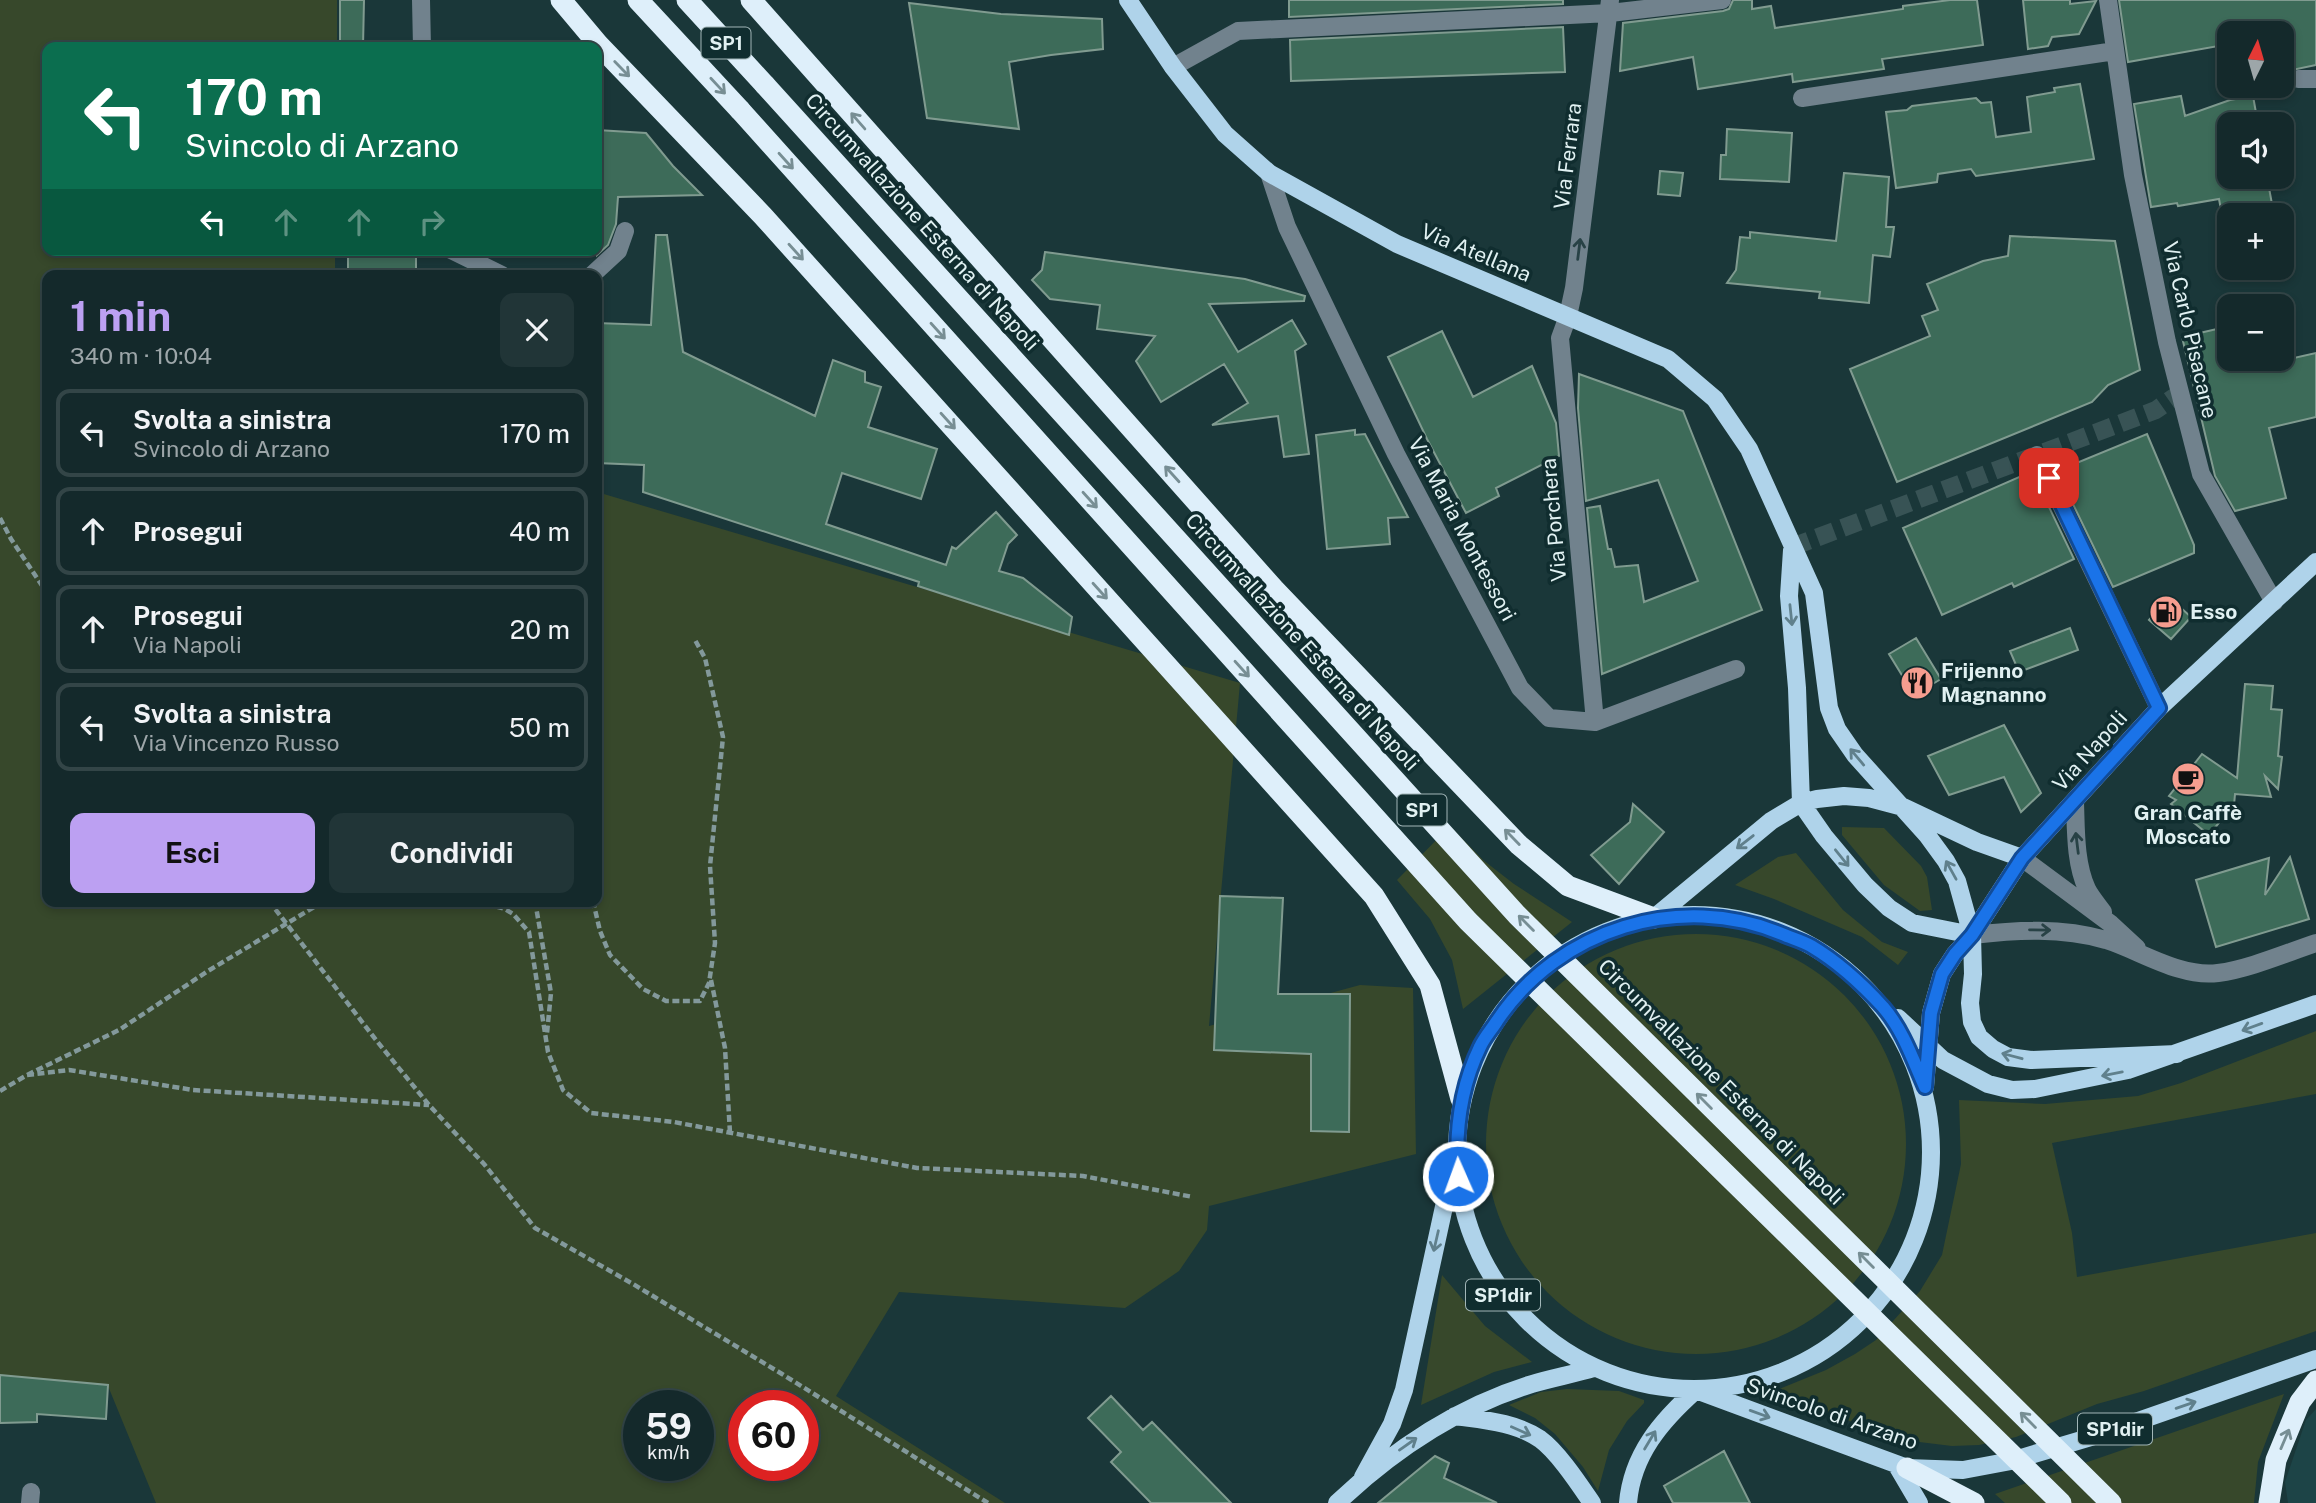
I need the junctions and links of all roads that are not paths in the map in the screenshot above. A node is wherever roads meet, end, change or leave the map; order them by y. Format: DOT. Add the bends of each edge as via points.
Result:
graph roads {
  1 [pos="421,0"];
  2 [pos="561,0"];
  3 [pos="638,0"];
  4 [pos="687,0"];
  5 [pos="751,0"];
  6 [pos="1128,0"];
  7 [pos="1722,0"];
  8 [pos="2108,0"];
  9 [pos="1610,7"];
  10 [pos="422,42"];
  11 [pos="596,42"];
  12 [pos="602,48"];
  13 [pos="2115,51"];
  14 [pos="1173,67"];
  15 [pos="1802,98"];
  16 [pos="1269,173"];
  17 [pos="625,231"];
  18 [pos="463,256"];
  19 [pos="492,270"];
  20 [pos="597,270"];
  21 [pos="1568,316"];
  22 [pos="2037,455"];
  23 [pos="1792,547"];
  24 [pos="2316,562"];
  25 [pos="2274,601"];
  26 [pos="1736,669"];
  27 [pos="2159,708"];
  28 [pos="1595,722"];
  29 [pos="2075,802"];
  30 [pos="1801,803"];
  31 [pos="1903,807"];
  32 [pos="2022,858"];
  33 [pos="1654,918"];
  34 [pos="2111,924"];
  35 [pos="1972,935"];
  36 [pos="2316,943"];
  37 [pos="2142,953"];
  38 [pos="1853,977"];
  39 [pos="2316,1003"];
  40 [pos="1929,1047"];
  41 [pos="2177,1054"];
  42 [pos="1925,1087"];
  43 [pos="1461,1099"];
  44 [pos="1457,1150"];
  45 [pos="2316,1359"];
  46 [pos="1594,1368"];
  47 [pos="2316,1381"];
  48 [pos="1696,1390"];
  49 [pos="1455,1416"];
  50 [pos="1901,1466"];
  51 [pos="1363,1477"];
  52 [pos="1336,1503"];
  53 [pos="1592,1503"];
  54 [pos="1628,1503"];
  55 [pos="1919,1503"];
  56 [pos="1974,1503"];
  57 [pos="2061,1503"];
  58 [pos="2111,1503"];
  59 [pos="2269,1503"];
  1 -- 10 [label="street"];
  2 -- 11 [label="highway, one-way"];
  3 -- 57 [label="highway, SP1, one-way, bridge" via="1468,921"];
  58 -- 4 [label="highway, Circumvallazione Esterna di Napoli / SP1, one-way, bridge" via="1517,915"];
  33 -- 5 [label="highway, one-way" via="1568,886 1519,845 1275,589"];
  6 -- 14 [label="main road, Via Atellana"];
  7 -- 9 [label="street"];
  8 -- 13 [label="street, Via Carlo Pisacane"];
  9 -- 14 [label="street" via="1238,31"];
  21 -- 9 [label="street, Via Ferrara, one-way"];
  12 -- 43 [label="highway, one-way" via="763,216 1374,896 1430,985"];
  13 -- 15 [label="street"];
  13 -- 25 [label="street, Via Carlo Pisacane" via="2133,175 2200,474"];
  14 -- 16 [label="main road, Via Atellana" via="1225,134"];
  16 -- 21 [label="main road, Via Atellana" via="1397,244"];
  16 -- 28 [label="street, Via Maria Montessori" via="1287,227 1396,454 1520,688 1549,718"];
  17 -- 20 [label="street" via="618,251"];
  18 -- 19 [label="street"];
  21 -- 23 [label="main road, Via Atellana" via="1668,359 1715,399 1749,449"];
  21 -- 28 [label="street, Via Porchera" via="1560,338"];
  22 -- 27 [label="street"];
  23 -- 30 [label="main road, Via Atellana, one-way" via="1789,596"];
  31 -- 23 [label="main road, Via Atellana, one-way" via="1837,729 1829,708 1814,593"];
  24 -- 25 [label="main road, Via Napoli"];
  25 -- 27 [label="main road, Via Napoli"];
  26 -- 28 [label="street, Via Maria Montessori"];
  27 -- 29 [label="main road, Via Napoli"];
  29 -- 32 [label="main road, Via Napoli"];
  34 -- 29 [label="street, one-way" via="2087,889 2076,840"];
  30 -- 31 [label="main road, Via Atellana" via="1844,796"];
  30 -- 33 [label="main road, one-way" via="1732,851"];
  30 -- 35 [label="main road, one-way" via="1865,885 1889,908 1912,923"];
  31 -- 32 [label="main road, Via Atellana"];
  35 -- 31 [label="main road, Via Atellana, one-way" via="1952,871"];
  32 -- 34 [label="street"];
  32 -- 35 [label="main road, Via Napoli"];
  33 -- 38 [label="main road, SP1dir" via="1708,916 1760,925 1810,945"];
  33 -- 43 [label="main road, SP1dir" via="1600,934 1552,962 1511,1000 1480,1046"];
  34 -- 37 [label="street"];
  35 -- 37 [label="street, one-way" via="2054,930"];
  35 -- 40 [label="main road" via="1942,974 1931,1013"];
  41 -- 35 [label="main road, Via Atellana, one-way" via="2031,1060 2008,1057 1993,1049 1979,1037 1972,1022"];
  36 -- 37 [label="street" via="2218,973 2172,966"];
  38 -- 40 [label="main road, SP1dir"];
  38 -- 42 [label="main road, SP1dir" via="1885,1009 1903,1036"];
  39 -- 41 [label="main road, SP1dir, one-way"];
  41 -- 40 [label="main road, SP1dir, one-way" via="2128,1070 2012,1090 1989,1084 1943,1060"];
  40 -- 42 [label="main road"];
  42 -- 48 [label="main road, SP1dir" via="1932,1141 1923,1214 1905,1262 1876,1305 1839,1340 1796,1367 1747,1384"];
  43 -- 44 [label="main road, SP1dir"];
  44 -- 46 [label="main road, SP1dir" via="1460,1201 1474,1245 1504,1296 1545,1338"];
  44 -- 51 [label="main road, one-way" via="1405,1390"];
  50 -- 45 [label="main road, Svincolo di Arzano / SP1dir, one-way" via="1963,1470 2011,1461"];
  46 -- 48 [label="main road, SP1dir"];
  46 -- 49 [label="main road" via="1531,1384"];
  59 -- 47 [label="highway, one-way" via="2276,1460 2300,1402"];
  48 -- 50 [label="main road, Svincolo di Arzano / SP1dir, one-way"];
  54 -- 48 [label="main road, one-way" via="1634,1468 1652,1436 1668,1414"];
  51 -- 49 [label="main road, one-way"];
  49 -- 53 [label="main road, one-way" via="1502,1423 1540,1439"];
  50 -- 55 [label="main road"];
  50 -- 56 [label="highway"];
  51 -- 52 [label="main road"];
}
